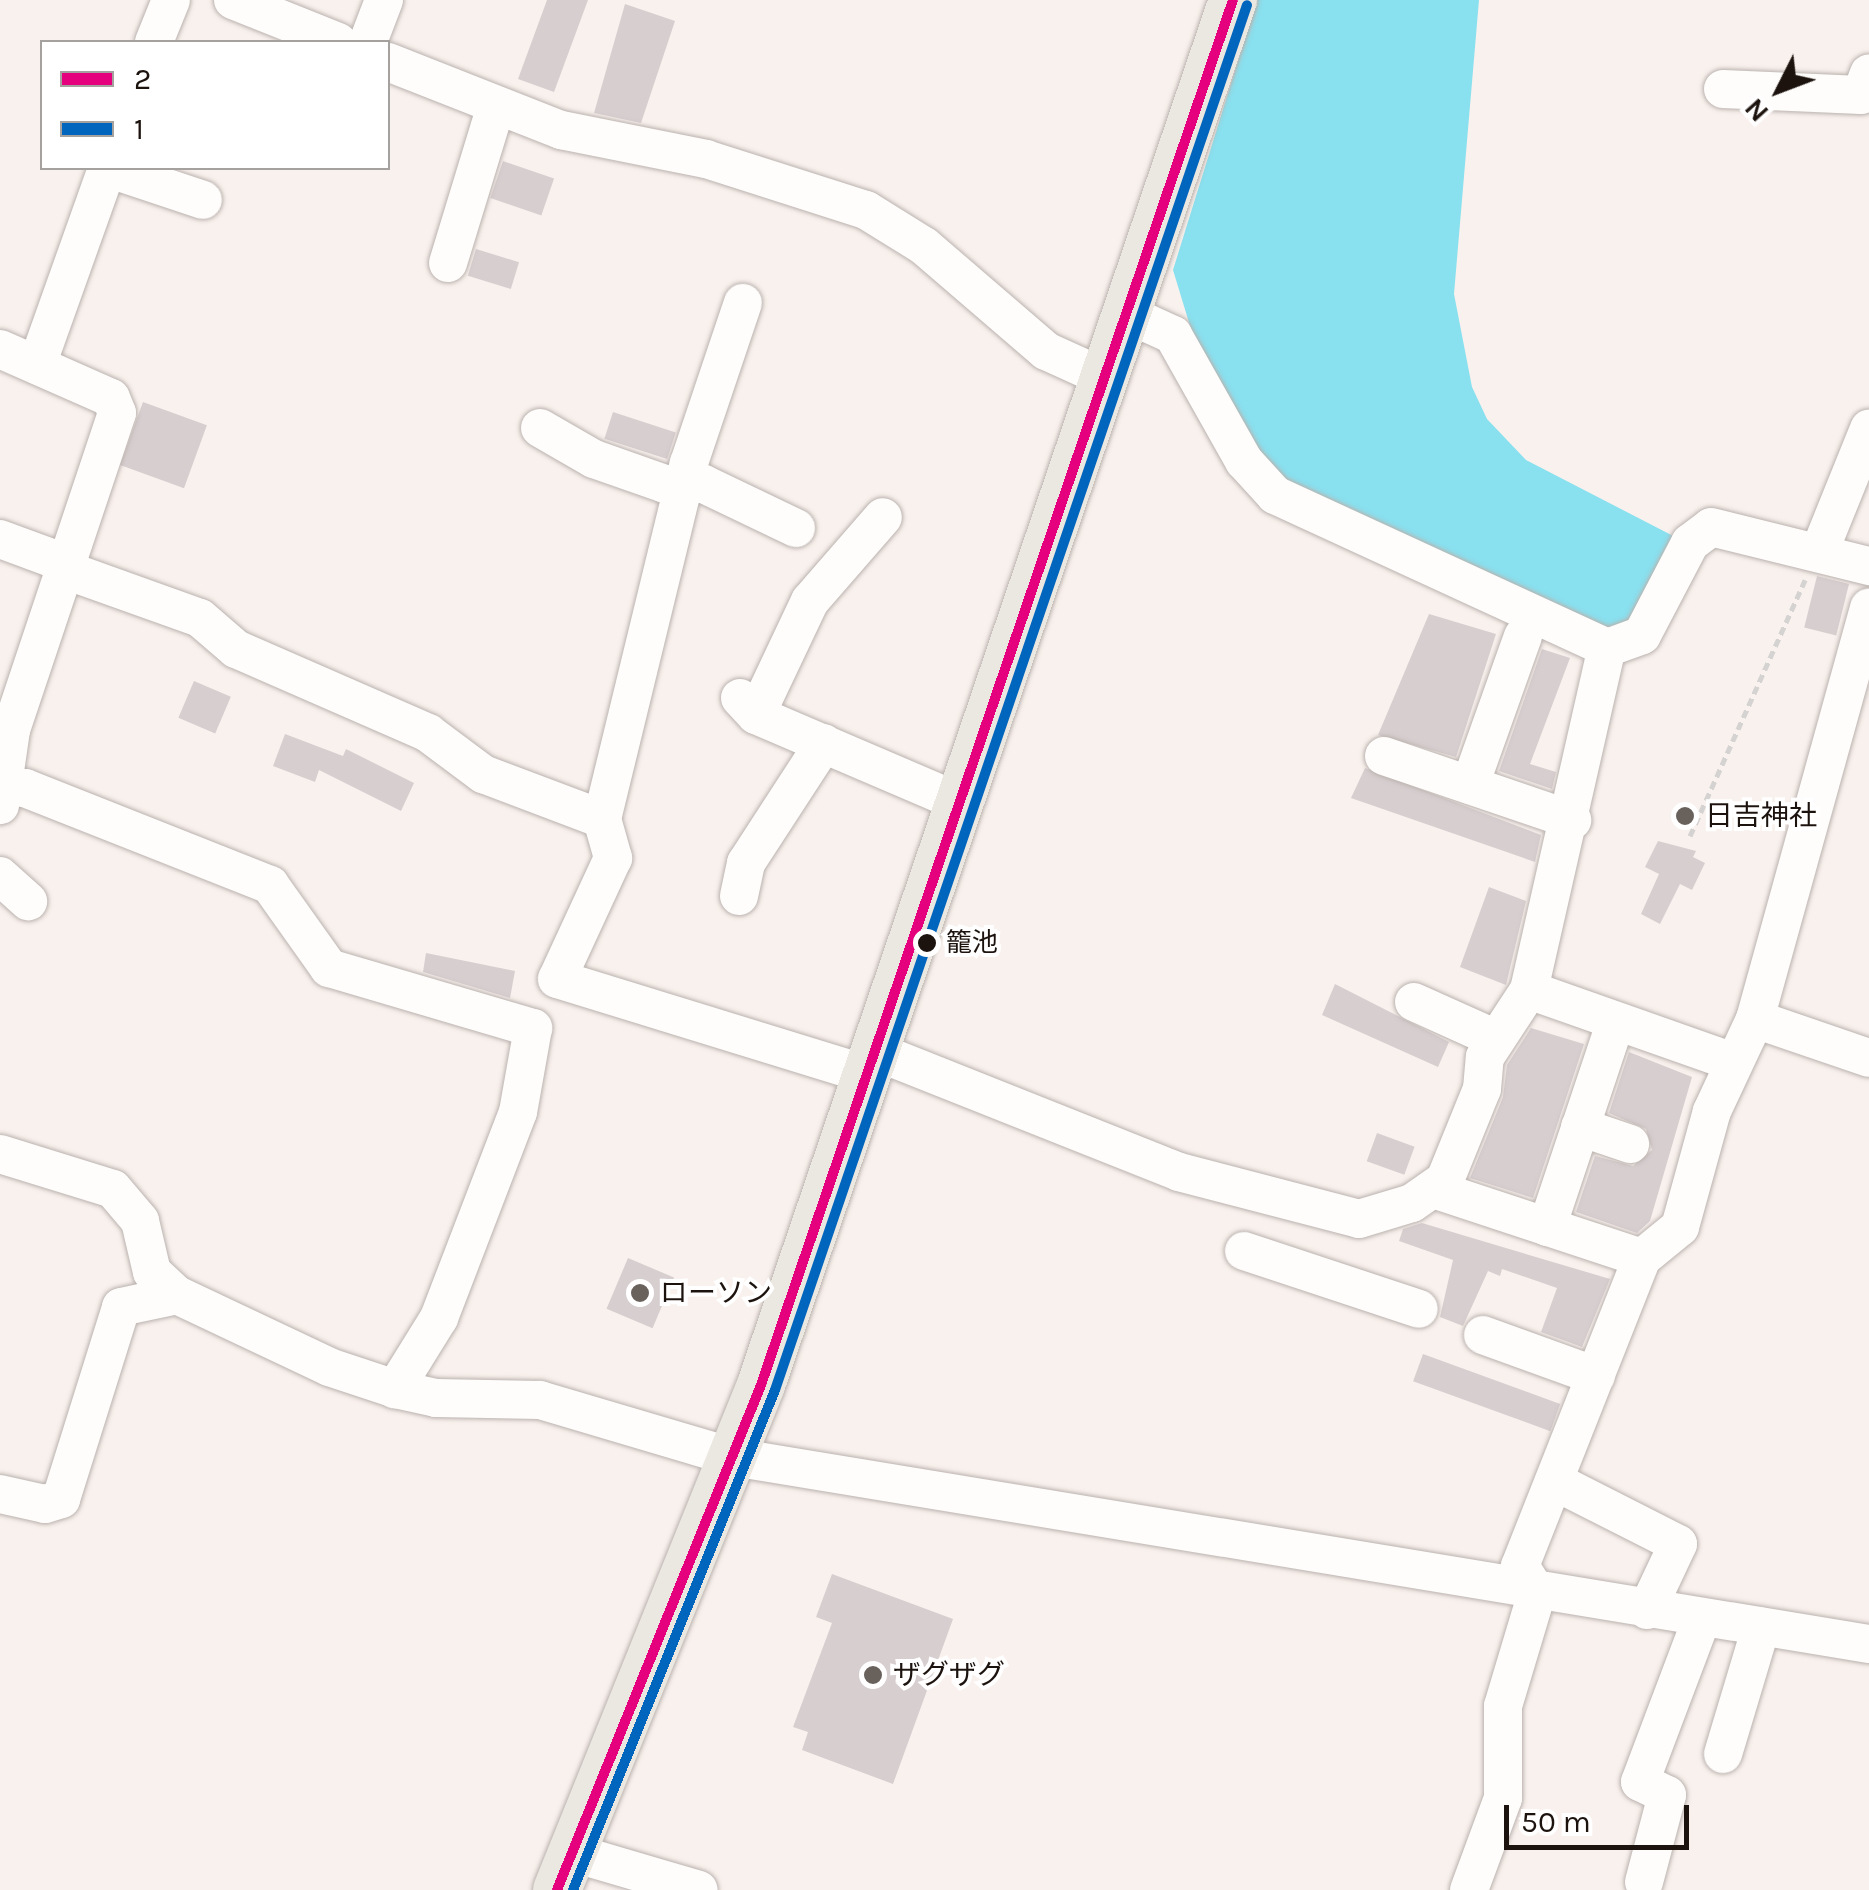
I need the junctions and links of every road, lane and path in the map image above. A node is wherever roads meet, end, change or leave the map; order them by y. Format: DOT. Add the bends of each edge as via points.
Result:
graph roads {
  1 [pos="170,0"];
  2 [pos="384,0"];
  3 [pos="1232,0"];
  4 [pos="253,4"];
  5 [pos="155,40"];
  6 [pos="334,40"];
  7 [pos="369,40"];
  8 [pos="390,63"];
  9 [pos="1869,73"];
  10 [pos="1724,88"];
  11 [pos="496,106"];
  12 [pos="106,170"];
  13 [pos="113,170"];
  14 [pos="202,200"];
  15 [pos="448,262"];
  16 [pos="1125,313"];
  17 [pos="729,321"];
  18 [pos="0,349"];
  19 [pos="37,365"];
  20 [pos="1101,376"];
  21 [pos="540,428"];
  22 [pos="1869,429"];
  23 [pos="685,484"];
  24 [pos="883,517"];
  25 [pos="0,539"];
  26 [pos="820,548"];
  27 [pos="1820,550"];
  28 [pos="64,566"];
  29 [pos="1869,566"];
  30 [pos="1869,607"];
  31 [pos="1523,636"];
  32 [pos="1607,648"];
  33 [pos="16,660"];
  34 [pos="824,744"];
  35 [pos="1384,756"];
  36 [pos="1470,785"];
  37 [pos="0,793"];
  38 [pos="959,802"];
  39 [pos="602,819"];
  40 [pos="1572,820"];
  41 [pos="1690,836"];
  42 [pos="0,876"];
  43 [pos="739,896"];
  44 [pos="28,901"];
  45 [pos="556,979"];
  46 [pos="1528,990"];
  47 [pos="1414,1002"];
  48 [pos="1755,1018"];
  49 [pos="1616,1021"];
  50 [pos="534,1028"];
  51 [pos="1494,1038"];
  52 [pos="1846,1058"];
  53 [pos="870,1062"];
  54 [pos="1734,1062"];
  55 [pos="1580,1126"];
  56 [pos="1630,1144"];
  57 [pos="0,1154"];
  58 [pos="1433,1189"];
  59 [pos="1334,1213"];
  60 [pos="1546,1227"];
  61 [pos="1244,1251"];
  62 [pos="1642,1258"];
  63 [pos="1315,1274"];
  64 [pos="177,1295"];
  65 [pos="1419,1309"];
  66 [pos="1483,1334"];
  67 [pos="1596,1376"];
  68 [pos="394,1389"];
  69 [pos="734,1457"];
  70 [pos="1554,1481"];
  71 [pos="0,1494"];
  72 [pos="1536,1593"];
  73 [pos="1647,1610"];
  74 [pos="1702,1618"];
  75 [pos="1760,1628"];
  76 [pos="1869,1644"];
  77 [pos="1723,1754"];
  78 [pos="564,1871"];
  79 [pos="1644,1882"];
  80 [pos="699,1890"];
  81 [pos="1469,1890"];
  1 -- 5 [label="street"];
  2 -- 7 [label="street"];
  3 -- 16 [label="main road"];
  4 -- 6 [label="street"];
  8 -- 11 [label="street"];
  9 -- 10 [label="street" via="1860,95"];
  11 -- 15 [label="street"];
  11 -- 20 [label="street" via="866,210 924,246 1046,351"];
  12 -- 19 [label="street"];
  13 -- 14 [label="street"];
  16 -- 20 [label="main road"];
  16 -- 32 [label="street" via="1172,336 1244,461 1275,495"];
  17 -- 23 [label="street"];
  18 -- 19 [label="street"];
  19 -- 28 [label="street" via="111,398 117,413"];
  20 -- 38 [label="main road"];
  21 -- 23 [label="street" via="575,464"];
  22 -- 27 [label="street"];
  23 -- 26 [label="street" via="704,484"];
  23 -- 39 [label="street"];
  24 -- 26 [label="street"];
  25 -- 28 [label="street"];
  26 -- 34 [label="street" via="810,602 748,706"];
  27 -- 29 [label="street"];
  27 -- 32 [label="street" via="1711,528 1690,543 1642,635"];
  27 -- 41 [label="path"];
  28 -- 33 [label="street"];
  28 -- 39 [label="street" via="200,618 236,649 428,733 484,774"];
  30 -- 48 [label="street"];
  31 -- 36 [label="street"];
  32 -- 40 [label="street"];
  33 -- 37 [label="street"];
  34 -- 38 [label="street"];
  34 -- 43 [label="street" via="746,864"];
  35 -- 36 [label="street"];
  36 -- 40 [label="street"];
  37 -- 50 [label="street" via="25,788 270,885 329,968"];
  38 -- 53 [label="main road"];
  39 -- 45 [label="street" via="613,858"];
  40 -- 46 [label="street"];
  42 -- 44 [label="street"];
  45 -- 50 [label="street"];
  45 -- 53 [label="street"];
  46 -- 49 [label="street"];
  46 -- 51 [label="street"];
  47 -- 51 [label="street"];
  48 -- 52 [label="street"];
  48 -- 54 [label="street"];
  49 -- 54 [label="street"];
  49 -- 55 [label="street"];
  50 -- 68 [label="street" via="518,1112 439,1318"];
  51 -- 58 [label="street" via="1467,1134"];
  53 -- 59 [label="street" via="1088,1142"];
  53 -- 69 [label="main road"];
  54 -- 62 [label="street" via="1680,1227"];
  55 -- 56 [label="street"];
  55 -- 60 [label="street"];
  57 -- 64 [label="street" via="114,1189 140,1220 152,1272"];
  58 -- 59 [label="street" via="1358,1218"];
  58 -- 60 [label="street"];
  59 -- 63 [label="street"];
  60 -- 62 [label="street"];
  61 -- 63 [label="street"];
  62 -- 67 [label="street"];
  63 -- 65 [label="street"];
  64 -- 68 [label="street" via="329,1368"];
  64 -- 71 [label="street" via="121,1307 61,1499 45,1504"];
  66 -- 67 [label="street"];
  67 -- 70 [label="street"];
  68 -- 69 [label="street" via="436,1398 540,1400"];
  69 -- 72 [label="street"];
  69 -- 78 [label="main road"];
  70 -- 72 [label="street" via="1520,1566"];
  70 -- 73 [label="street" via="1678,1544"];
  72 -- 73 [label="street"];
  72 -- 81 [label="street" via="1503,1706 1503,1798"];
  73 -- 74 [label="street"];
  74 -- 75 [label="street"];
  74 -- 79 [label="street" via="1640,1782 1668,1795"];
  75 -- 76 [label="street"];
  75 -- 77 [label="street"];
  78 -- 80 [label="street"];
}
